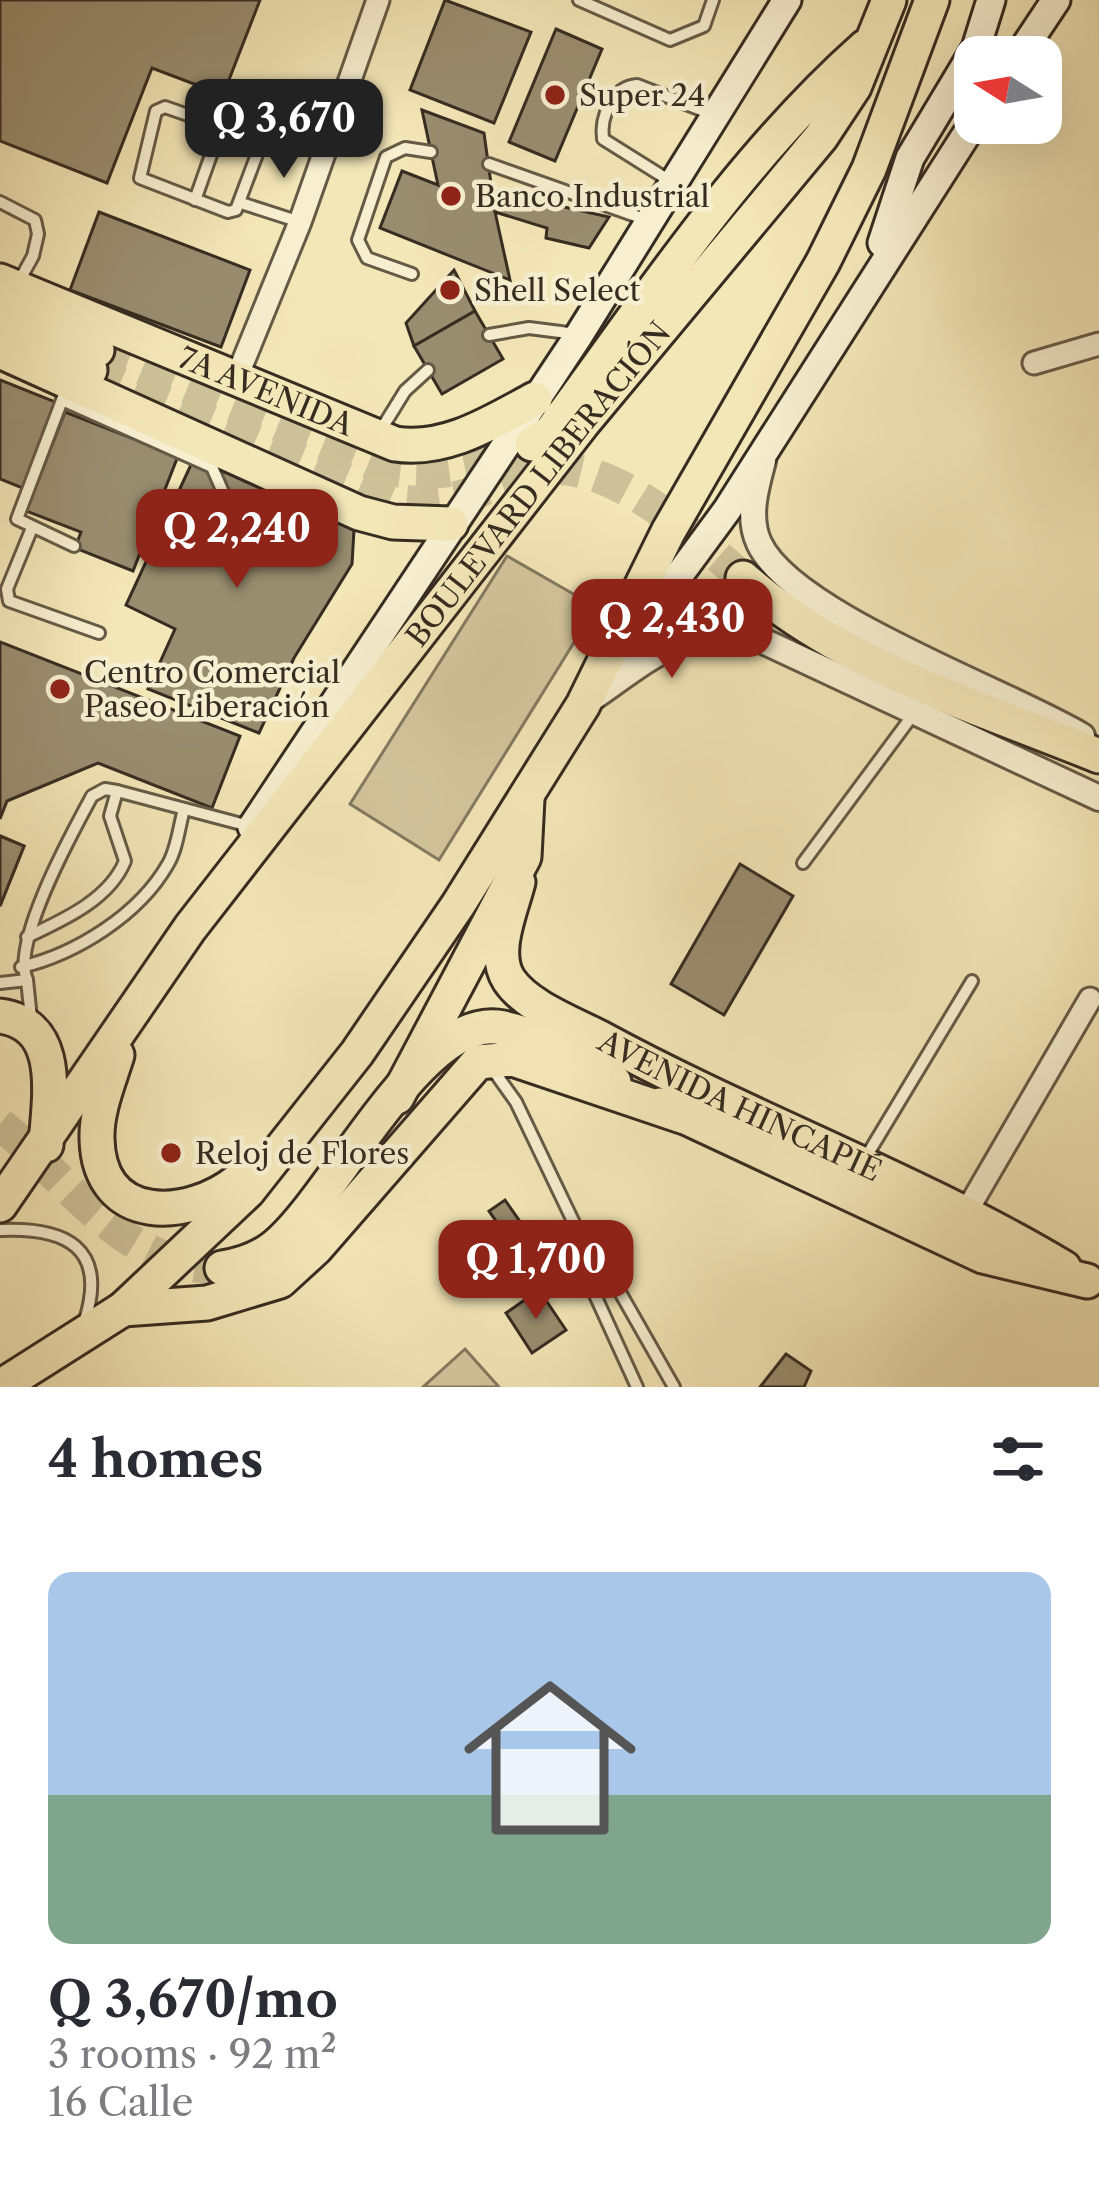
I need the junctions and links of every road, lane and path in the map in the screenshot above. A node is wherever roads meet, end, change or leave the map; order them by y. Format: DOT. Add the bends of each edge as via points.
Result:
graph roads {
  1 [pos="378,0"];
  2 [pos="579,0"];
  3 [pos="713,0"];
  4 [pos="788,0"];
  5 [pos="890,0"];
  6 [pos="932,0"];
  7 [pos="991,0"];
  8 [pos="1007,0"];
  9 [pos="1056,0"];
  10 [pos="980,36"];
  11 [pos="984,36"];
  12 [pos="1032,36"];
  13 [pos="876,38"];
  14 [pos="954,85"];
  15 [pos="716,115"];
  16 [pos="222,124"];
  17 [pos="960,144"];
  18 [pos="431,152"];
  19 [pos="489,164"];
  20 [pos="674,183"];
  21 [pos="195,200"];
  22 [pos="0,202"];
  23 [pos="242,203"];
  24 [pos="652,221"];
  25 [pos="300,222"];
  26 [pos="412,274"];
  27 [pos="872,276"];
  28 [pos="5,289"];
  29 [pos="0,326"];
  30 [pos="579,334"];
  31 [pos="489,335"];
  32 [pos="1099,344"];
  33 [pos="0,351"];
  34 [pos="1034,363"];
  35 [pos="428,370"];
  36 [pos="79,376"];
  37 [pos="236,379"];
  38 [pos="536,399"];
  39 [pos="376,438"];
  40 [pos="532,444"];
  41 [pos="768,445"];
  42 [pos="230,506"];
  43 [pos="451,524"];
  44 [pos="32,528"];
  45 [pos="74,545"];
  46 [pos="742,578"];
  47 [pos="99,633"];
  48 [pos="583,705"];
  49 [pos="915,712"];
  50 [pos="1099,746"];
  51 [pos="1099,756"];
  52 [pos="117,790"];
  53 [pos="527,797"];
  54 [pos="1099,798"];
  55 [pos="184,809"];
  56 [pos="252,827"];
  57 [pos="524,857"];
  58 [pos="803,863"];
  59 [pos="190,928"];
  60 [pos="27,937"];
  61 [pos="24,974"];
  62 [pos="972,981"];
  63 [pos="0,983"];
  64 [pos="1090,999"];
  65 [pos="16,1022"];
  66 [pos="125,1024"];
  67 [pos="485,1059"];
  68 [pos="397,1097"];
  69 [pos="682,1116"];
  70 [pos="307,1120"];
  71 [pos="46,1145"];
  72 [pos="861,1165"];
  73 [pos="0,1205"];
  74 [pos="965,1214"];
  75 [pos="0,1230"];
  76 [pos="584,1244"];
  77 [pos="222,1268"];
  78 [pos="1095,1276"];
  79 [pos="123,1310"];
  80 [pos="78,1340"];
  81 [pos="0,1387"];
  82 [pos="637,1387"];
  83 [pos="674,1387"];
  1 -- 25 [label="street"];
  2 -- 3 [label="lane" via="670,40 704,26"];
  4 -- 15 [label="main road, BOULEVARD LIBERACIÓN"];
  5 -- 13 [label="main road, BOULEVARD LIBERACIÓN"];
  6 -- 48 [label="main road" via="869,169 668,532"];
  7 -- 10 [label="main road"];
  8 -- 11 [label="main road"];
  9 -- 12 [label="main road"];
  13 -- 40 [label="main road" via="702,226 551,432"];
  13 -- 59 [label="main road, BOULEVARD LIBERACIÓN" via="854,87 792,176 684,296"];
  14 -- 27 [label="main road" via="910,158"];
  15 -- 20 [label="main road, BOULEVARD LIBERACIÓN"];
  15 -- 20 [label="lane" via="637,85 617,94 604,115 602,139"];
  16 -- 21 [label="lane"];
  16 -- 21 [label="lane" via="156,111 140,178"];
  16 -- 23 [label="lane" via="262,141"];
  17 -- 27 [label="main road"];
  18 -- 26 [label="lane" via="404,148 386,157 358,240 367,258"];
  19 -- 24 [label="lane"];
  20 -- 24 [label="main road, BOULEVARD LIBERACIÓN"];
  21 -- 23 [label="lane" via="228,212"];
  22 -- 28 [label="lane" via="35,220 38,235"];
  23 -- 25 [label="lane"];
  24 -- 30 [label="main road, BOULEVARD LIBERACIÓN"];
  25 -- 37 [label="street"];
  27 -- 41 [label="main road"];
  28 -- 36 [label="main road"];
  28 -- 37 [label="main road, 7A AVENIDA"];
  29 -- 36 [label="main road"];
  30 -- 31 [label="lane" via="529,328"];
  30 -- 38 [label="main road, BOULEVARD LIBERACIÓN"];
  32 -- 34 [label="street"];
  33 -- 36 [label="main road"];
  35 -- 39 [label="lane"];
  36 -- 42 [label="lane" via="212,467"];
  36 -- 43 [label="main road" via="359,513"];
  36 -- 44 [label="lane" via="18,514"];
  37 -- 39 [label="main road, 7A AVENIDA"];
  38 -- 39 [label="main road, 7A AVENIDA" via="448,440 416,446"];
  38 -- 43 [label="main road, BOULEVARD LIBERACIÓN"];
  41 -- 48 [label="main road"];
  41 -- 50 [label="street" via="754,492 757,536 792,583"];
  43 -- 56 [label="main road, BOULEVARD LIBERACIÓN"];
  44 -- 45 [label="lane"];
  44 -- 47 [label="lane" via="9,602"];
  46 -- 51 [label="main road" via="814,631"];
  48 -- 49 [label="street" via="674,644 729,631"];
  48 -- 53 [label="main road"];
  49 -- 54 [label="street"];
  49 -- 58 [label="lane"];
  52 -- 55 [label="lane"];
  52 -- 60 [label="lane" via="92,796"];
  52 -- 60 [label="lane" via="110,816 124,861 119,875 77,911"];
  53 -- 57 [label="main road"];
  53 -- 70 [label="main road"];
  55 -- 56 [label="lane"];
  55 -- 61 [label="lane" via="171,860 150,891 86,942"];
  56 -- 59 [label="main road, BOULEVARD LIBERACIÓN"];
  57 -- 68 [label="main road"];
  57 -- 72 [label="main road, AVENIDA HINCAPIÉ" via="502,952 517,989 634,1057"];
  59 -- 66 [label="main road, BOULEVARD LIBERACIÓN"];
  60 -- 61 [label="lane"];
  61 -- 63 [label="lane"];
  61 -- 65 [label="lane"];
  62 -- 72 [label="lane"];
  64 -- 74 [label="street"];
  65 -- 71 [label="main road" via="43,1044"];
  66 -- 70 [label="main road" via="97,1140 107,1175 134,1202 170,1211 208,1201"];
  66 -- 71 [label="main road, BOULEVARD LIBERACIÓN"];
  67 -- 69 [label="main road" via="522,1061"];
  67 -- 76 [label="lane" via="516,1102"];
  67 -- 79 [label="main road" via="461,1075 280,1281 207,1303"];
  68 -- 69 [label="main road, AVENIDA HINCAPIÉ" via="459,1036 496,1027"];
  68 -- 77 [label="main road" via="280,1242"];
  69 -- 78 [label="main road, AVENIDA HINCAPIÉ" via="983,1256"];
  70 -- 79 [label="main road" via="248,1191"];
  71 -- 73 [label="main road, BOULEVARD LIBERACIÓN"];
  72 -- 74 [label="main road, AVENIDA HINCAPIÉ"];
  74 -- 78 [label="main road, AVENIDA HINCAPIÉ"];
  75 -- 80 [label="lane" via="42,1229 81,1249 92,1287"];
  76 -- 82 [label="lane" via="590,1284"];
  76 -- 83 [label="lane"];
  79 -- 80 [label="main road"];
  80 -- 81 [label="main road"];
}
